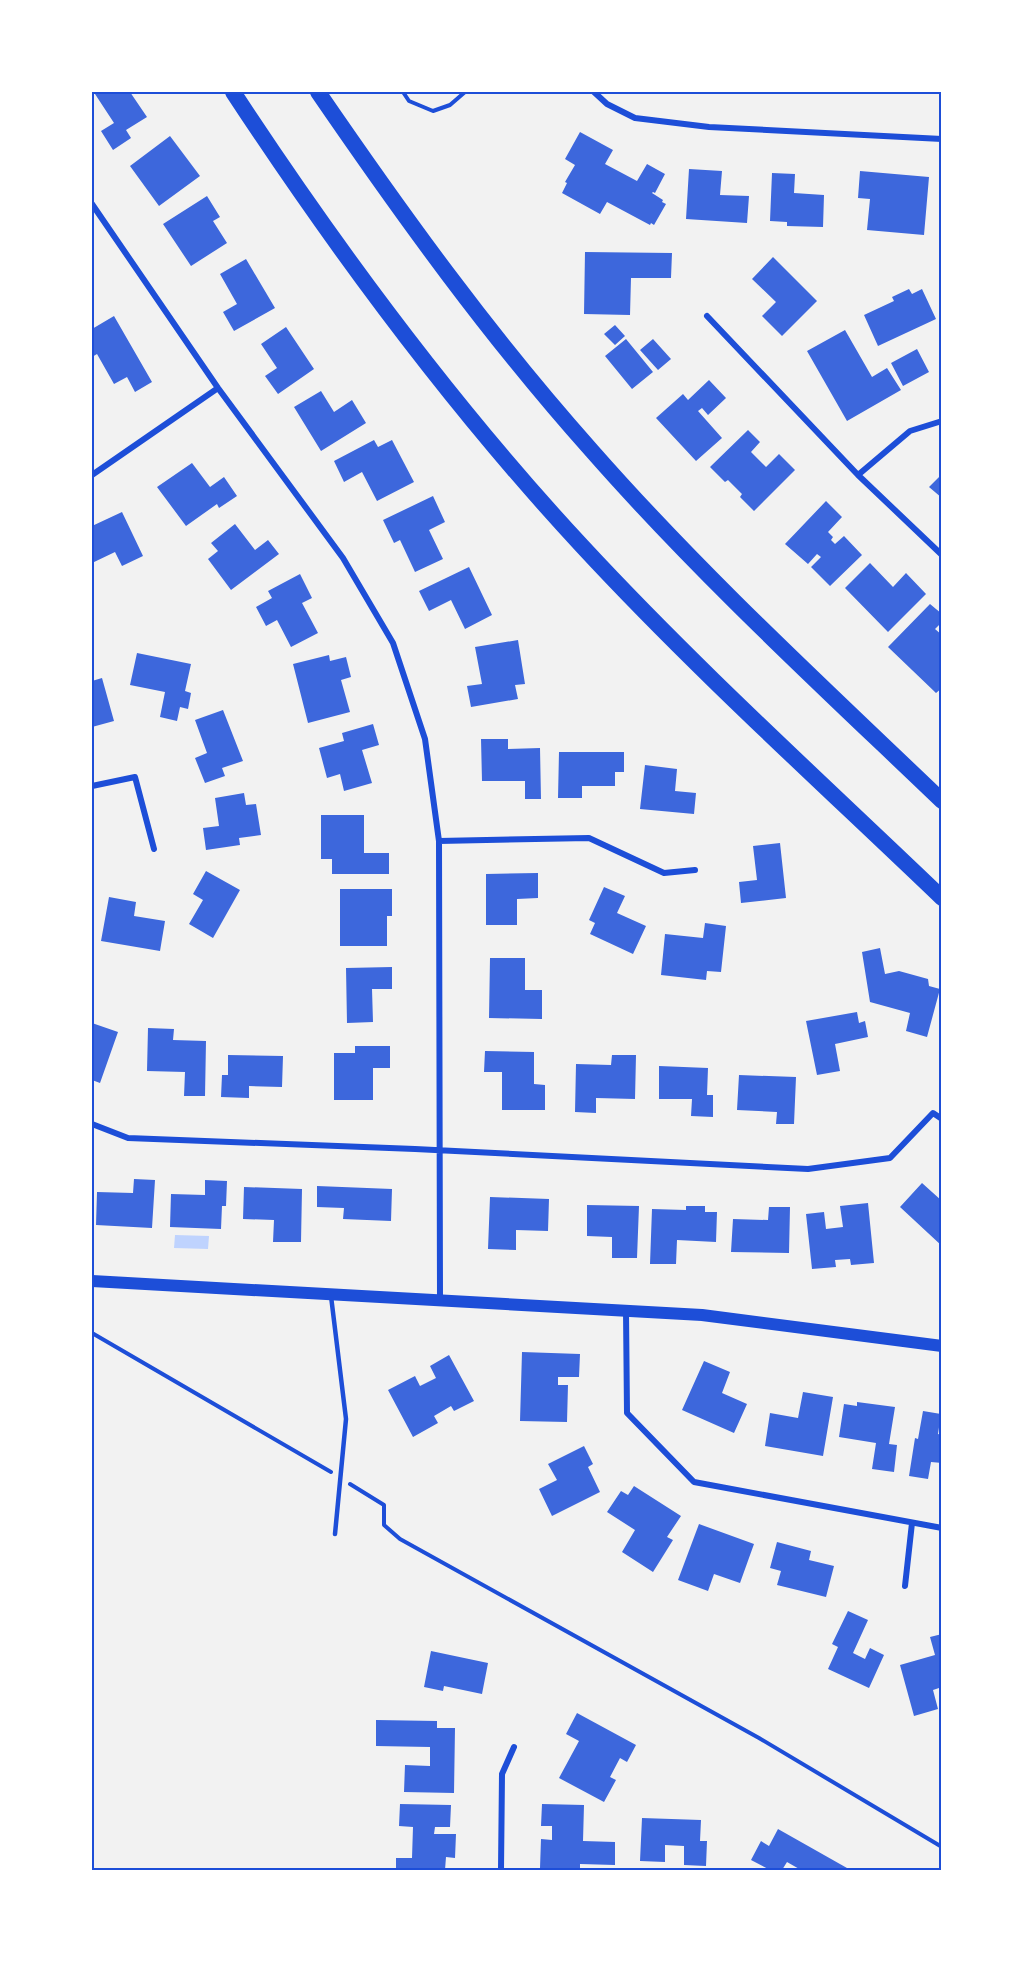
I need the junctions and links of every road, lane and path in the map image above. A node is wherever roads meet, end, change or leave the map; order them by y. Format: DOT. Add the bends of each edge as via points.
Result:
graph roads {
  1 [pos="233,92"];
  2 [pos="318,92"];
  3 [pos="403,92"];
  4 [pos="465,92"];
  5 [pos="594,92"];
  6 [pos="942,140"];
  7 [pos="92,204"];
  8 [pos="707,316"];
  9 [pos="218,388"];
  10 [pos="942,421"];
  11 [pos="92,475"];
  12 [pos="858,476"];
  13 [pos="942,555"];
  14 [pos="92,786"];
  15 [pos="942,801"];
  16 [pos="439,841"];
  17 [pos="154,849"];
  18 [pos="695,870"];
  19 [pos="942,898"];
  20 [pos="942,1119"];
  21 [pos="92,1124"];
  22 [pos="440,1151"];
  23 [pos="92,1281"];
  24 [pos="330,1294"];
  25 [pos="440,1299"];
  26 [pos="626,1310"];
  27 [pos="92,1333"];
  28 [pos="942,1346"];
  29 [pos="340,1478"];
  30 [pos="912,1523"];
  31 [pos="942,1528"];
  32 [pos="334,1534"];
  33 [pos="905,1586"];
  34 [pos="514,1747"];
  35 [pos="942,1847"];
  36 [pos="501,1870"];
  1 -- 19 [label="highway" via="394,323 535,494 687,653"];
  2 -- 15 [label="highway" via="421,240 592,452 739,606"];
  3 -- 4 [label="path" via="409,100 433,111 450,105"];
  5 -- 6 [label="street" via="607,104 635,118 709,127"];
  7 -- 9 [label="street"];
  8 -- 12 [label="street"];
  9 -- 11 [label="street"];
  9 -- 16 [label="street" via="343,558 393,643 425,739"];
  10 -- 12 [label="street" via="910,431"];
  12 -- 13 [label="street"];
  14 -- 17 [label="street" via="135,777"];
  16 -- 18 [label="street" via="589,838 664,873"];
  16 -- 22 [label="street"];
  20 -- 22 [label="street" via="933,1113 890,1158 808,1169"];
  21 -- 22 [label="street" via="128,1138"];
  22 -- 25 [label="street"];
  23 -- 24 [label="main road"];
  24 -- 25 [label="main road"];
  24 -- 29 [label="lane" via="346,1419"];
  25 -- 26 [label="main road"];
  26 -- 28 [label="main road" via="702,1315"];
  26 -- 30 [label="street" via="627,1413 694,1482"];
  27 -- 29 [label="path"];
  29 -- 32 [label="lane"];
  29 -- 35 [label="path" via="384,1505 384,1525 400,1539 759,1738"];
  30 -- 31 [label="street"];
  30 -- 33 [label="street"];
  34 -- 36 [label="street" via="502,1774"];
}
